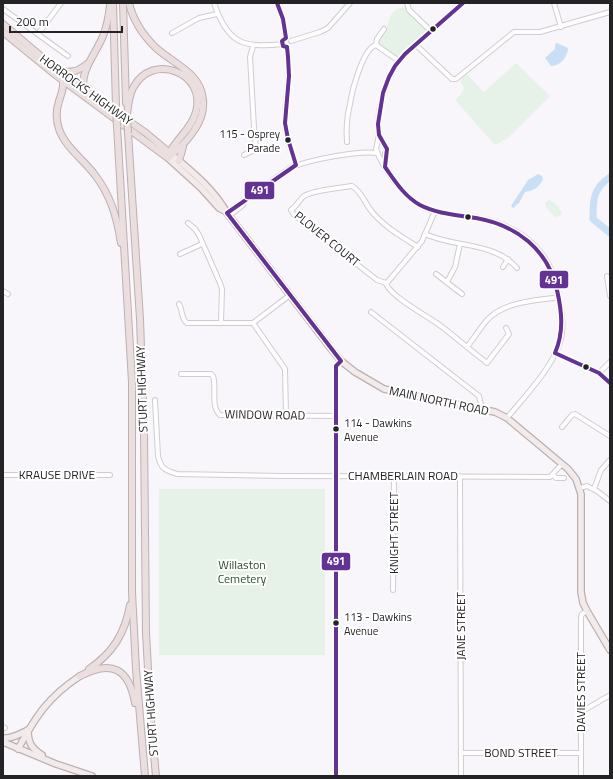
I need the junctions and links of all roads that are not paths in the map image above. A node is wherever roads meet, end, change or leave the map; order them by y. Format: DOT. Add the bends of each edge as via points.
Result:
graph roads {
  1 [pos="61,3"];
  2 [pos="112,3"];
  3 [pos="123,3"];
  4 [pos="129,3"];
  5 [pos="214,3"];
  6 [pos="277,3"];
  7 [pos="350,3"];
  8 [pos="407,3"];
  9 [pos="463,3"];
  10 [pos="554,3"];
  11 [pos="3,9"];
  12 [pos="610,12"];
  13 [pos="217,14"];
  14 [pos="3,24"];
  15 [pos="561,27"];
  16 [pos="384,29"];
  17 [pos="431,31"];
  18 [pos="3,32"];
  19 [pos="172,33"];
  20 [pos="38,34"];
  21 [pos="286,38"];
  22 [pos="292,41"];
  23 [pos="282,44"];
  24 [pos="416,44"];
  25 [pos="376,45"];
  26 [pos="253,46"];
  27 [pos="287,48"];
  28 [pos="68,56"];
  29 [pos="399,61"];
  30 [pos="88,64"];
  31 [pos="58,70"];
  32 [pos="63,81"];
  33 [pos="77,85"];
  34 [pos="70,86"];
  35 [pos="83,89"];
  36 [pos="61,96"];
  37 [pos="87,98"];
  38 [pos="127,114"];
  39 [pos="146,134"];
  40 [pos="380,135"];
  41 [pos="186,140"];
  42 [pos="347,142"];
  43 [pos="174,144"];
  44 [pos="386,145"];
  45 [pos="377,146"];
  46 [pos="363,152"];
  47 [pos="385,153"];
  48 [pos="378,154"];
  49 [pos="244,155"];
  50 [pos="169,156"];
  51 [pos="179,161"];
  52 [pos="296,165"];
  53 [pos="385,166"];
  54 [pos="435,211"];
  55 [pos="228,214"];
  56 [pos="188,223"];
  57 [pos="425,234"];
  58 [pos="202,244"];
  59 [pos="460,244"];
  60 [pos="418,247"];
  61 [pos="180,254"];
  62 [pos="508,259"];
  63 [pos="503,267"];
  64 [pos="516,268"];
  65 [pos="126,274"];
  66 [pos="436,274"];
  67 [pos="607,276"];
  68 [pos="447,282"];
  69 [pos="386,283"];
  70 [pos="462,294"];
  71 [pos="290,295"];
  72 [pos="610,296"];
  73 [pos="559,297"];
  74 [pos="179,304"];
  75 [pos="371,312"];
  76 [pos="253,323"];
  77 [pos="221,324"];
  78 [pos="506,328"];
  79 [pos="509,334"];
  80 [pos="514,334"];
  81 [pos="467,347"];
  82 [pos="555,353"];
  83 [pos="341,361"];
  84 [pos="610,362"];
  85 [pos="599,373"];
  86 [pos="181,374"];
  87 [pos="610,383"];
  88 [pos="155,400"];
  89 [pos="482,409"];
  90 [pos="286,415"];
  91 [pos="336,416"];
  92 [pos="507,418"];
  93 [pos="562,427"];
  94 [pos="610,436"];
  95 [pos="610,460"];
  96 [pos="562,464"];
  97 [pos="3,475"];
  98 [pos="110,475"];
  99 [pos="336,475"];
  100 [pos="553,475"];
  101 [pos="394,476"];
  102 [pos="460,476"];
  103 [pos="564,478"];
  104 [pos="580,488"];
  105 [pos="594,489"];
  106 [pos="610,501"];
  107 [pos="393,590"];
  108 [pos="132,592"];
  109 [pos="587,611"];
  110 [pos="610,650"];
  111 [pos="80,676"];
  112 [pos="610,695"];
  113 [pos="581,712"];
  114 [pos="28,730"];
  115 [pos="141,736"];
  116 [pos="3,738"];
  117 [pos="3,742"];
  118 [pos="18,749"];
  119 [pos="581,752"];
  120 [pos="461,753"];
  121 [pos="56,764"];
  122 [pos="92,776"];
  123 [pos="145,776"];
  124 [pos="156,776"];
  125 [pos="336,776"];
  126 [pos="461,776"];
  127 [pos="581,776"];
  1 -- 20 [label="street"];
  2 -- 30 [label="highway" via="103,36"];
  2 -- 65 [label="highway, STURT HIGHWAY, bridge"];
  3 -- 38 [label="highway, STURT HIGHWAY"];
  4 -- 41 [label="highway" via="134,19 147,39 159,51 193,75 200,86 203,111 198,124"];
  5 -- 13 [label="street"];
  6 -- 21 [label="street"];
  7 -- 22 [label="street" via="328,28"];
  8 -- 17 [label="street" via="409,10"];
  9 -- 17 [label="street"];
  10 -- 15 [label="street"];
  11 -- 20 [label="street"];
  12 -- 15 [label="street"];
  13 -- 19 [label="street" via="199,18"];
  13 -- 26 [label="street" via="229,33"];
  14 -- 31 [label="highway, HORROCKS HIGHWAY"];
  15 -- 24 [label="street" via="537,33 514,32 456,79 452,79"];
  16 -- 25 [label="street" via="377,38"];
  17 -- 24 [label="street"];
  18 -- 32 [label="highway, HORROCKS HIGHWAY"];
  20 -- 28 [label="street"];
  21 -- 22 [label="street"];
  21 -- 23 [label="street"];
  22 -- 27 [label="street"];
  23 -- 26 [label="street"];
  23 -- 27 [label="street"];
  24 -- 29 [label="street"];
  25 -- 29 [label="street"];
  25 -- 42 [label="street" via="365,55 349,105"];
  26 -- 49 [label="street" via="250,57 256,148"];
  27 -- 52 [label="street" via="290,67 285,114 286,132"];
  29 -- 40 [label="street" via="389,76 383,93 378,118"];
  30 -- 31 [label="highway" via="75,72"];
  30 -- 35 [label="highway"];
  31 -- 33 [label="highway, HORROCKS HIGHWAY"];
  32 -- 34 [label="highway, HORROCKS HIGHWAY"];
  32 -- 36 [label="highway"];
  33 -- 34 [label="highway"];
  33 -- 35 [label="highway, HORROCKS HIGHWAY"];
  34 -- 36 [label="highway"];
  34 -- 37 [label="highway, HORROCKS HIGHWAY"];
  35 -- 37 [label="highway"];
  35 -- 39 [label="highway, HORROCKS HIGHWAY"];
  36 -- 65 [label="highway" via="57,114 60,131 95,174 110,200 118,225"];
  37 -- 50 [label="highway, HORROCKS HIGHWAY"];
  38 -- 43 [label="highway" via="131,92 142,76 150,71 163,69 182,74 194,87 198,106 191,124"];
  38 -- 124 [label="highway, STURT HIGHWAY, bridge" via="140,319 146,633"];
  39 -- 43 [label="highway" via="162,143"];
  39 -- 50 [label="highway, HORROCKS HIGHWAY"];
  40 -- 44 [label="street"];
  40 -- 45 [label="street"];
  41 -- 50 [label="highway"];
  41 -- 51 [label="highway"];
  43 -- 50 [label="highway"];
  44 -- 45 [label="street" via="381,143"];
  44 -- 47 [label="street"];
  45 -- 46 [label="street"];
  45 -- 48 [label="street"];
  46 -- 48 [label="street"];
  46 -- 52 [label="street"];
  47 -- 48 [label="street"];
  47 -- 53 [label="street"];
  48 -- 53 [label="street"];
  50 -- 51 [label="main road, MAIN NORTH ROAD"];
  50 -- 55 [label="main road, MAIN NORTH ROAD"];
  51 -- 55 [label="main road, MAIN NORTH ROAD" via="207,186"];
  52 -- 55 [label="street" via="240,202"];
  53 -- 54 [label="street" via="403,192 424,207"];
  54 -- 57 [label="street"];
  54 -- 73 [label="street" via="491,221 520,234 539,250 548,263"];
  55 -- 71 [label="main road, MAIN NORTH ROAD"];
  56 -- 58 [label="street" via="195,229"];
  57 -- 59 [label="street" via="438,240"];
  57 -- 60 [label="street"];
  58 -- 61 [label="street"];
  58 -- 77 [label="street" via="222,289"];
  59 -- 62 [label="street" via="493,251"];
  59 -- 68 [label="street" via="455,267"];
  60 -- 69 [label="street"];
  60 -- 69 [label="street, PLOVER COURT" via="394,232 372,213 356,188 352,186 308,194 291,210 377,280"];
  62 -- 63 [label="street"];
  62 -- 64 [label="street"];
  65 -- 108 [label="highway, STURT HIGHWAY" via="132,382"];
  66 -- 68 [label="street"];
  67 -- 72 [label="street"];
  68 -- 70 [label="street"];
  69 -- 81 [label="street" via="386,286 409,306 438,324"];
  71 -- 76 [label="street"];
  71 -- 83 [label="main road, MAIN NORTH ROAD"];
  73 -- 81 [label="street" via="521,303 501,310 488,320"];
  73 -- 82 [label="street" via="562,332"];
  74 -- 77 [label="street" via="187,324"];
  75 -- 89 [label="street" via="479,396"];
  76 -- 77 [label="street"];
  76 -- 90 [label="street" via="285,369"];
  78 -- 79 [label="street"];
  79 -- 80 [label="street"];
  79 -- 81 [label="street" via="487,363"];
  82 -- 85 [label="street"];
  82 -- 92 [label="street" via="548,366"];
  83 -- 89 [label="main road, MAIN NORTH ROAD" via="384,389"];
  83 -- 91 [label="street" via="336,366"];
  84 -- 85 [label="street"];
  85 -- 87 [label="street"];
  86 -- 90 [label="street, WINDOW ROAD" via="213,376 215,406 220,415"];
  88 -- 99 [label="street, CHAMBERLAIN ROAD" via="158,456 160,464 168,471 201,475"];
  89 -- 92 [label="main road, MAIN NORTH ROAD"];
  90 -- 91 [label="street, WINDOW ROAD"];
  91 -- 99 [label="street"];
  92 -- 96 [label="main road, MAIN NORTH ROAD"];
  93 -- 94 [label="street" via="575,414"];
  95 -- 105 [label="street" via="601,470"];
  96 -- 100 [label="street"];
  96 -- 104 [label="main road, MAIN NORTH ROAD" via="576,479"];
  97 -- 98 [label="street, KRAUSE DRIVE"];
  99 -- 101 [label="street, CHAMBERLAIN ROAD"];
  99 -- 125 [label="street"];
  100 -- 102 [label="street, CHAMBERLAIN ROAD"];
  100 -- 103 [label="street, CHAMBERLAIN ROAD" via="556,478"];
  101 -- 102 [label="street, CHAMBERLAIN ROAD"];
  101 -- 107 [label="street, KNIGHT STREET"];
  102 -- 120 [label="street, JANE STREET"];
  104 -- 105 [label="street" via="587,486"];
  104 -- 109 [label="main road" via="581,592"];
  105 -- 106 [label="street"];
  108 -- 111 [label="highway" via="127,620 117,642 105,657"];
  108 -- 115 [label="highway, STURT HIGHWAY"];
  109 -- 110 [label="main road"];
  109 -- 113 [label="street, DAVIES STREET" via="581,618"];
  111 -- 114 [label="main road" via="64,686 52,698"];
  111 -- 115 [label="highway" via="103,668 114,669 124,675 133,691"];
  112 -- 113 [label="street"];
  113 -- 119 [label="street, DAVIES STREET"];
  114 -- 116 [label="main road" via="16,736"];
  114 -- 118 [label="main road"];
  114 -- 121 [label="main road" via="29,743 34,751"];
  115 -- 123 [label="highway, STURT HIGHWAY"];
  117 -- 118 [label="main road"];
  118 -- 121 [label="main road"];
  119 -- 120 [label="street, BOND STREET"];
  119 -- 127 [label="street, DAVIES STREET"];
  120 -- 126 [label="street, JANE STREET"];
  121 -- 122 [label="main road"];
}
